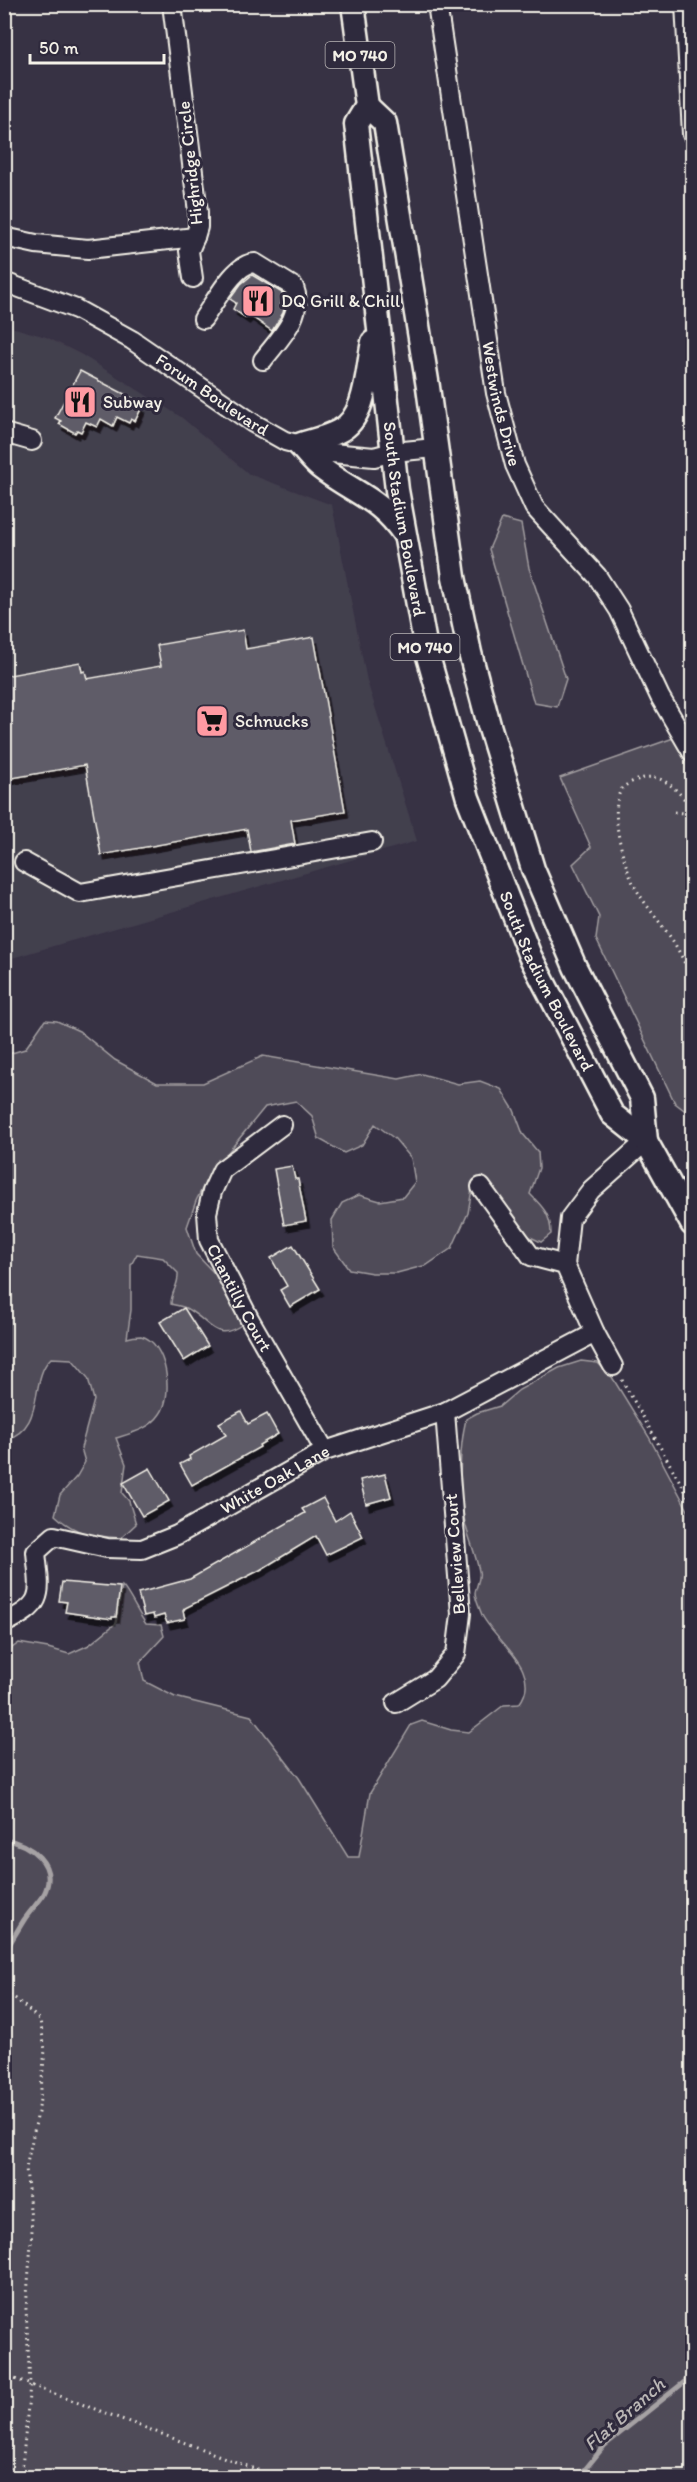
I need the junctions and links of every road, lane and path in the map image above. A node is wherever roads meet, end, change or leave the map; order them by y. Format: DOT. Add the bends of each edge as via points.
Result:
graph roads {
  1 [pos="172,4"];
  2 [pos="353,4"];
  3 [pos="437,4"];
  4 [pos="684,4"];
  5 [pos="367,106"];
  6 [pos="693,134"];
  7 [pos="4,237"];
  8 [pos="195,237"];
  9 [pos="193,278"];
  10 [pos="4,282"];
  11 [pos="203,319"];
  12 [pos="377,322"];
  13 [pos="263,360"];
  14 [pos="4,433"];
  15 [pos="32,441"];
  16 [pos="299,445"];
  17 [pos="435,447"];
  18 [pos="393,452"];
  19 [pos="405,535"];
  20 [pos="693,752"];
  21 [pos="693,808"];
  22 [pos="674,812"];
  23 [pos="693,814"];
  24 [pos="372,842"];
  25 [pos="24,862"];
  26 [pos="693,977"];
  27 [pos="282,1125"];
  28 [pos="646,1141"];
  29 [pos="482,1187"];
  30 [pos="693,1224"];
  31 [pos="565,1265"];
  32 [pos="595,1333"];
  33 [pos="613,1366"];
  34 [pos="445,1412"];
  35 [pos="325,1451"];
  36 [pos="693,1503"];
  37 [pos="4,1623"];
  38 [pos="396,1703"];
  39 [pos="4,1993"];
  40 [pos="4,2375"];
  41 [pos="30,2385"];
  42 [pos="21,2478"];
  43 [pos="279,2478"];
  1 -- 8 [label="street, Highridge Circle" via="198,212"];
  2 -- 5 [label="main road, South Stadium Boulevard / MO 740"];
  3 -- 20 [label="street, Westwinds Drive" via="496,393 515,465 534,507 597,576 619,610 660,697"];
  4 -- 6 [label="street"];
  5 -- 12 [label="main road, South Stadium Boulevard / MO 740" via="356,124"];
  5 -- 17 [label="main road, MO 740" via="385,123"];
  7 -- 8 [label="street, Highridge Circle" via="88,249"];
  8 -- 9 [label="street" via="189,251"];
  10 -- 16 [label="street, Forum Boulevard" via="76,309 132,340 253,423"];
  11 -- 13 [label="street" via="239,269 249,263 294,287 296,312"];
  12 -- 16 [label="main road" via="365,393 356,414 341,431"];
  12 -- 18 [label="main road, South Stadium Boulevard / MO 740"];
  14 -- 15 [label="street"];
  16 -- 18 [label="street, Forum Boulevard" via="374,457"];
  16 -- 19 [label="main road" via="320,468 392,516"];
  17 -- 18 [label="street, Forum Boulevard"];
  17 -- 28 [label="main road, MO 740" via="454,577 509,794 533,869 574,967 642,1098"];
  18 -- 19 [label="main road, South Stadium Boulevard / MO 740"];
  19 -- 28 [label="main road, South Stadium Boulevard / MO 740" via="426,649 468,798 530,956 612,1114"];
  21 -- 26 [label="path" via="675,787 661,779 644,777 622,789 617,802 626,867 637,892"];
  22 -- 23 [label="path"];
  24 -- 25 [label="street" via="80,892"];
  27 -- 35 [label="street, Chantilly Court" via="222,1170 207,1213 209,1240"];
  28 -- 30 [label="main road, South Stadium Boulevard / MO 740"];
  28 -- 31 [label="street" via="591,1190 570,1218"];
  29 -- 31 [label="street" via="531,1256"];
  31 -- 32 [label="street"];
  32 -- 33 [label="street"];
  32 -- 34 [label="street, White Oak Lane"];
  33 -- 36 [label="path"];
  34 -- 35 [label="street, White Oak Lane"];
  34 -- 38 [label="street, Belleview Court" via="461,1614 456,1654 435,1679"];
  35 -- 37 [label="street, White Oak Lane" via="177,1535 142,1549 107,1548 54,1536 36,1552 40,1587 36,1599 28,1612"];
  39 -- 41 [label="path" via="40,2020 45,2050 39,2108 26,2168 32,2230 26,2309"];
  40 -- 41 [label="path"];
  41 -- 42 [label="path"];
  41 -- 43 [label="path"];
}
